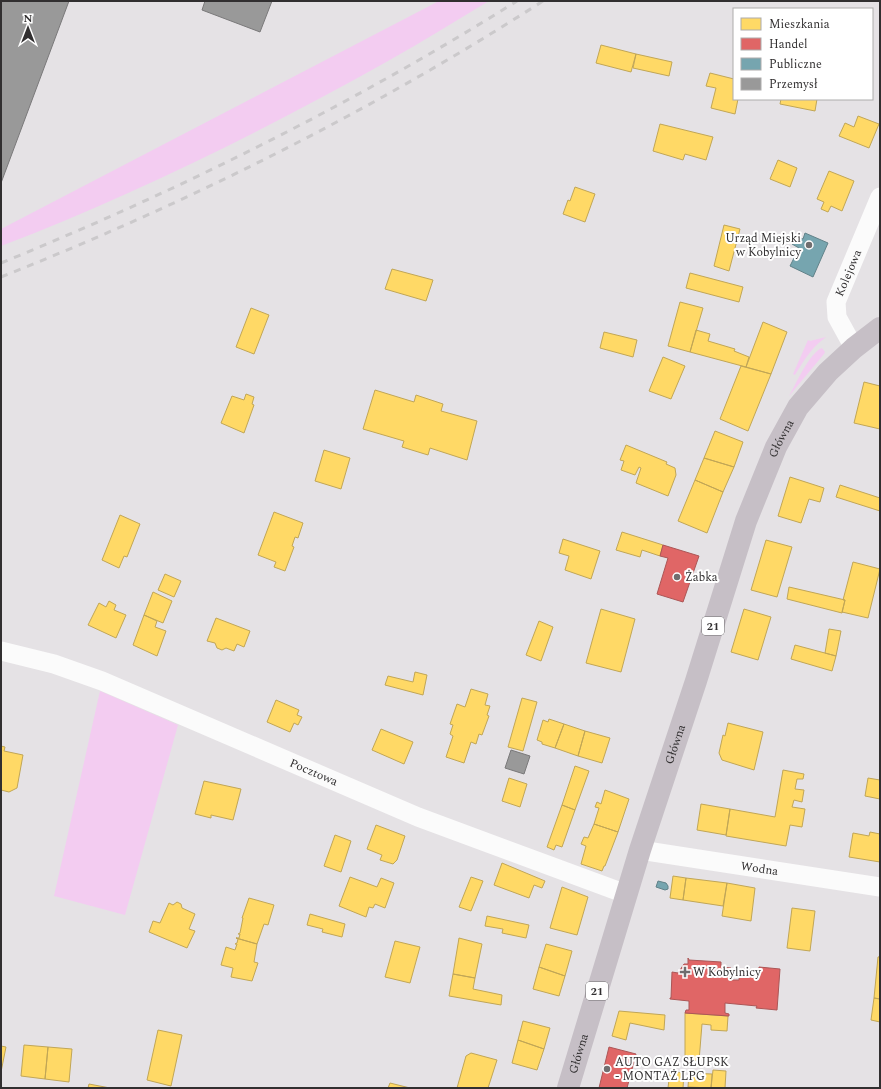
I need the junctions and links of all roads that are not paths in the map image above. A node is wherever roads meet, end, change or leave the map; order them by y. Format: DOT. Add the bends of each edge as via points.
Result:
graph roads {
  1 [pos="880,197"];
  2 [pos="880,328"];
  3 [pos="854,348"];
  4 [pos="1,651"];
  5 [pos="640,850"];
  6 [pos="880,887"];
  7 [pos="626,894"];
  8 [pos="568,1088"];
  1 -- 3 [label="street, Kolejowa" via="836,302 837,317"];
  2 -- 3 [label="main road, 21"];
  3 -- 5 [label="main road, Główna / 21" via="828,372 798,407 776,446 746,521"];
  4 -- 7 [label="street, Pocztowa" via="54,664 102,681 418,817"];
  5 -- 6 [label="street, Wodna"];
  5 -- 7 [label="main road, Główna / 21"];
  7 -- 8 [label="main road, Główna / 21"];
}
